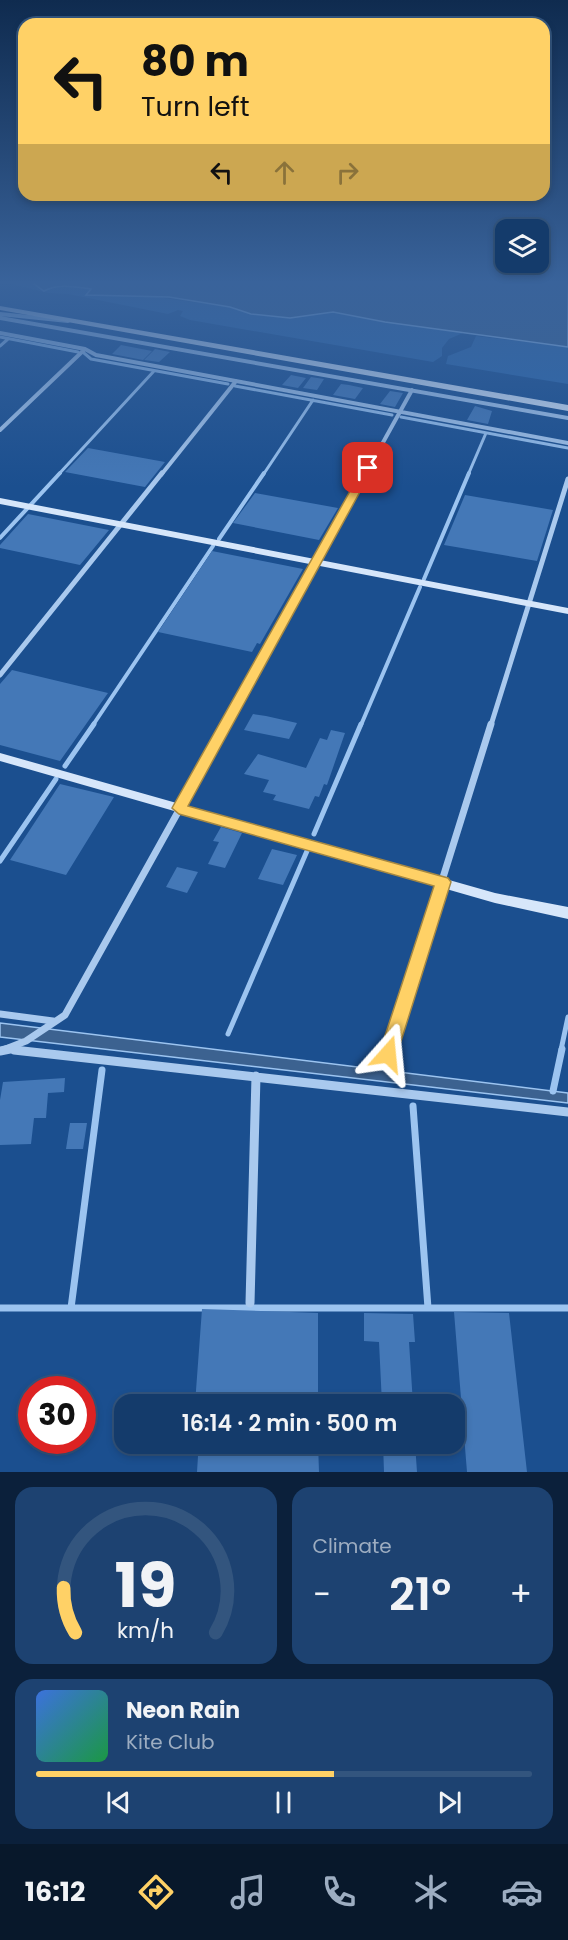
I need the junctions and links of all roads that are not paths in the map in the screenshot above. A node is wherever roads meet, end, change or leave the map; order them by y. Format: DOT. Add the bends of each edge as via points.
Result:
graph roads {
  1 [pos="84,350"];
  2 [pos="86,350"];
  3 [pos="188,350"];
  4 [pos="239,350"];
  5 [pos="236,381"];
  6 [pos="412,390"];
  7 [pos="568,408"];
  8 [pos="399,412"];
  9 [pos="568,418"];
  10 [pos="0,430"];
  11 [pos="568,443"];
  12 [pos="568,479"];
  13 [pos="0,501"];
  14 [pos="120,525"];
  15 [pos="316,562"];
  16 [pos="529,604"];
  17 [pos="568,611"];
  18 [pos="0,675"];
  19 [pos="0,757"];
  20 [pos="179,808"];
  21 [pos="443,882"];
  22 [pos="568,913"];
  23 [pos="0,1014"];
  24 [pos="53,1020"];
  25 [pos="14,1050"];
  26 [pos="0,1051"];
  27 [pos="388,1054"];
  28 [pos="256,1076"];
  29 [pos="568,1112"];
  30 [pos="250,1303"];
  1 -- 10 [label="street"];
  2 -- 5 [label="street" via="96,355"];
  3 -- 6 [label="street"];
  4 -- 7 [label="street"];
  5 -- 8 [label="street"];
  5 -- 14 [label="street"];
  6 -- 8 [label="street"];
  6 -- 9 [label="street"];
  8 -- 11 [label="street"];
  8 -- 15 [label="street"];
  12 -- 16 [label="street"];
  13 -- 14 [label="street"];
  14 -- 15 [label="street"];
  14 -- 18 [label="street"];
  15 -- 16 [label="street"];
  15 -- 20 [label="street"];
  16 -- 17 [label="street"];
  16 -- 21 [label="street"];
  19 -- 20 [label="street"];
  20 -- 21 [label="street"];
  20 -- 24 [label="street" via="66,1015"];
  21 -- 22 [label="street" via="495,898"];
  21 -- 27 [label="street"];
  23 -- 24 [label="street"];
  24 -- 25 [label="street"];
  25 -- 26 [label="street"];
  25 -- 28 [label="street"];
  28 -- 29 [label="street"];
  28 -- 30 [label="street"];
}
